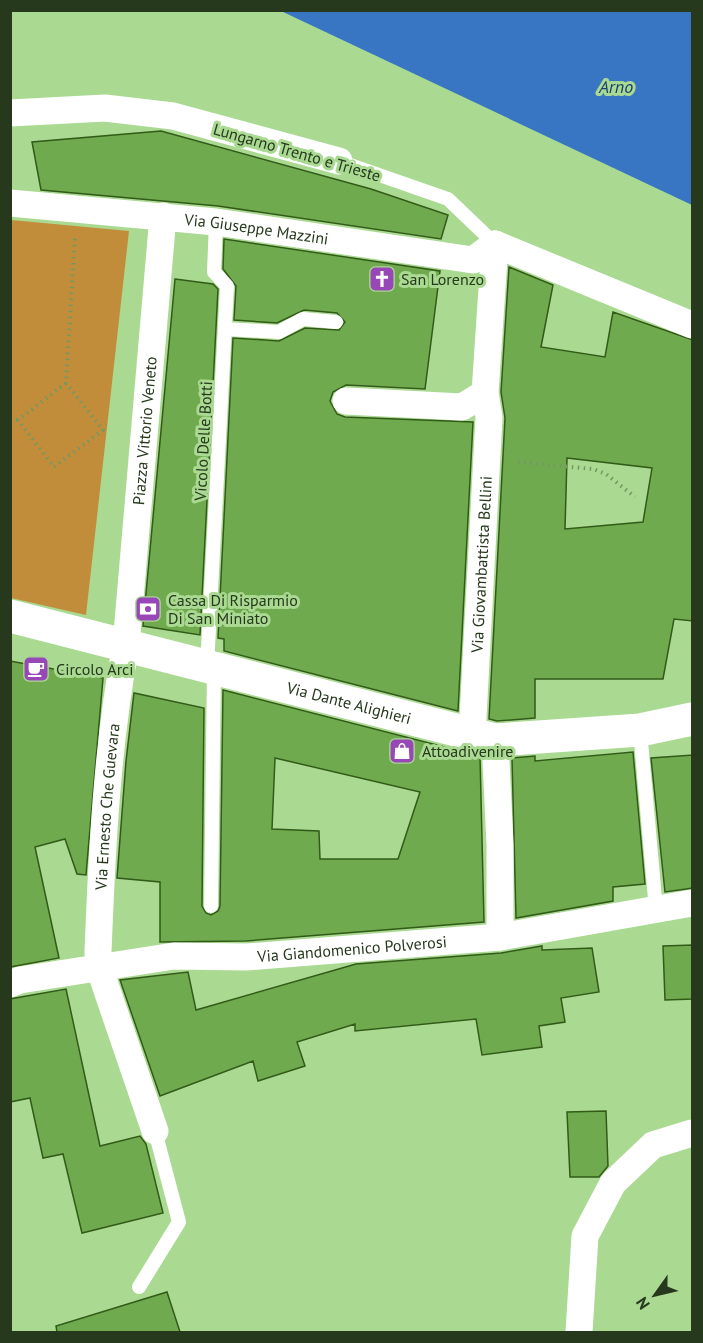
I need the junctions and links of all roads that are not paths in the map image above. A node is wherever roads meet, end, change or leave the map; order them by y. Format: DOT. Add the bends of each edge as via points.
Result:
graph roads {
  1 [pos="10,113"];
  2 [pos="339,160"];
  3 [pos="10,202"];
  4 [pos="163,216"];
  5 [pos="216,222"];
  6 [pos="495,244"];
  7 [pos="336,322"];
  8 [pos="693,326"];
  9 [pos="225,328"];
  10 [pos="485,393"];
  11 [pos="346,401"];
  12 [pos="10,616"];
  13 [pos="126,645"];
  14 [pos="210,668"];
  15 [pos="693,719"];
  16 [pos="640,730"];
  17 [pos="484,738"];
  18 [pos="693,903"];
  19 [pos="211,906"];
  20 [pos="656,910"];
  21 [pos="500,938"];
  22 [pos="99,967"];
  23 [pos="10,984"];
  24 [pos="155,1131"];
  25 [pos="693,1133"];
  26 [pos="140,1287"];
  27 [pos="579,1332"];
  1 -- 2 [label="street, Lungarno Trento e Trieste" via="105,108 173,116"];
  2 -- 6 [label="lane, Lungarno Trento e Trieste" via="448,199"];
  3 -- 4 [label="street, Via Giuseppe Mazzini"];
  4 -- 5 [label="street, Via Giuseppe Mazzini"];
  4 -- 13 [label="street, Piazza Vittorio Veneto"];
  5 -- 6 [label="street, Via Giuseppe Mazzini" via="473,260"];
  5 -- 9 [label="lane, Vicolo Delle Botti" via="214,272 227,286"];
  6 -- 8 [label="street, Lungarno Trento e Trieste"];
  6 -- 10 [label="street, Via Giovambattista Bellini"];
  7 -- 9 [label="lane" via="303,319 279,332"];
  9 -- 14 [label="lane, Vicolo Delle Botti"];
  10 -- 11 [label="street" via="462,407"];
  10 -- 17 [label="street, Via Giovambattista Bellini" via="489,417"];
  12 -- 13 [label="main road, Via Dante Alighieri"];
  13 -- 14 [label="main road, Via Dante Alighieri"];
  13 -- 22 [label="street, Via Ernesto Che Guevara" via="103,845"];
  14 -- 17 [label="main road, Via Dante Alighieri"];
  14 -- 19 [label="lane, Vicolo Delle Botti"];
  15 -- 16 [label="main road, Via Dante Alighieri"];
  16 -- 17 [label="main road, Via Dante Alighieri"];
  16 -- 20 [label="lane"];
  17 -- 21 [label="street, Via Giovambattista Bellini" via="500,845"];
  18 -- 20 [label="street, Via Giandomenico Polverosi"];
  20 -- 21 [label="street, Via Giandomenico Polverosi"];
  21 -- 22 [label="street, Via Giandomenico Polverosi" via="247,957 174,956"];
  22 -- 23 [label="street, Via Giandomenico Polverosi"];
  22 -- 24 [label="street"];
  24 -- 26 [label="lane" via="179,1222"];
  25 -- 27 [label="street" via="653,1145 613,1184 585,1236"];
}
